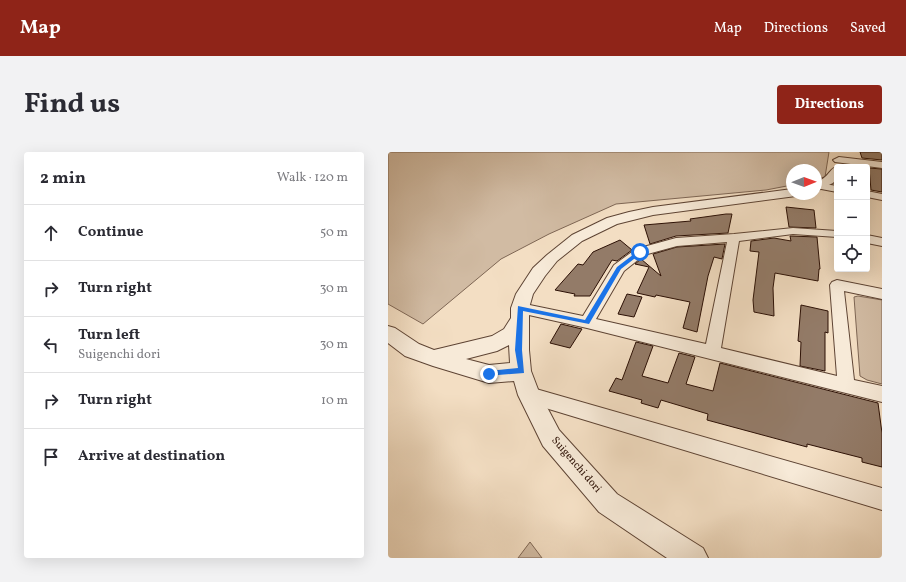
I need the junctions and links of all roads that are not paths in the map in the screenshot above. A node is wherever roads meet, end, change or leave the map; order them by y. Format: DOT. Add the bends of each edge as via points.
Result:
graph roads {
  1 [pos="838,162"];
  2 [pos="882,165"];
  3 [pos="822,184"];
  4 [pos="822,188"];
  5 [pos="834,189"];
  6 [pos="786,194"];
  7 [pos="870,194"];
  8 [pos="882,196"];
  9 [pos="834,234"];
  10 [pos="734,238"];
  11 [pos="870,240"];
  12 [pos="882,242"];
  13 [pos="882,294"];
  14 [pos="519,315"];
  15 [pos="587,322"];
  16 [pos="388,333"];
  17 [pos="712,352"];
  18 [pos="433,358"];
  19 [pos="521,371"];
  20 [pos="846,385"];
  21 [pos="882,394"];
  22 [pos="529,395"];
  23 [pos="882,499"];
  24 [pos="692,558"];
  1 -- 2 [label="street"];
  1 -- 3 [label="street" via="829,180"];
  4 -- 5 [label="street"];
  6 -- 14 [label="street, Suigenchi dori" via="653,211 612,221 577,238 552,258 525,294"];
  7 -- 8 [label="street"];
  9 -- 10 [label="street" via="793,231"];
  10 -- 15 [label="street" via="676,242 640,252 619,268"];
  10 -- 17 [label="street"];
  11 -- 12 [label="street"];
  13 -- 20 [label="street" via="837,285"];
  14 -- 15 [label="street"];
  14 -- 18 [label="street" via="511,334 497,343"];
  14 -- 19 [label="street, Suigenchi dori"];
  15 -- 17 [label="street"];
  16 -- 18 [label="street" via="412,350"];
  17 -- 20 [label="street"];
  18 -- 19 [label="street" via="489,374"];
  19 -- 22 [label="street, Suigenchi dori"];
  20 -- 21 [label="street"];
  22 -- 23 [label="street"];
  22 -- 24 [label="street, Suigenchi dori" via="551,438 608,503"];
}
